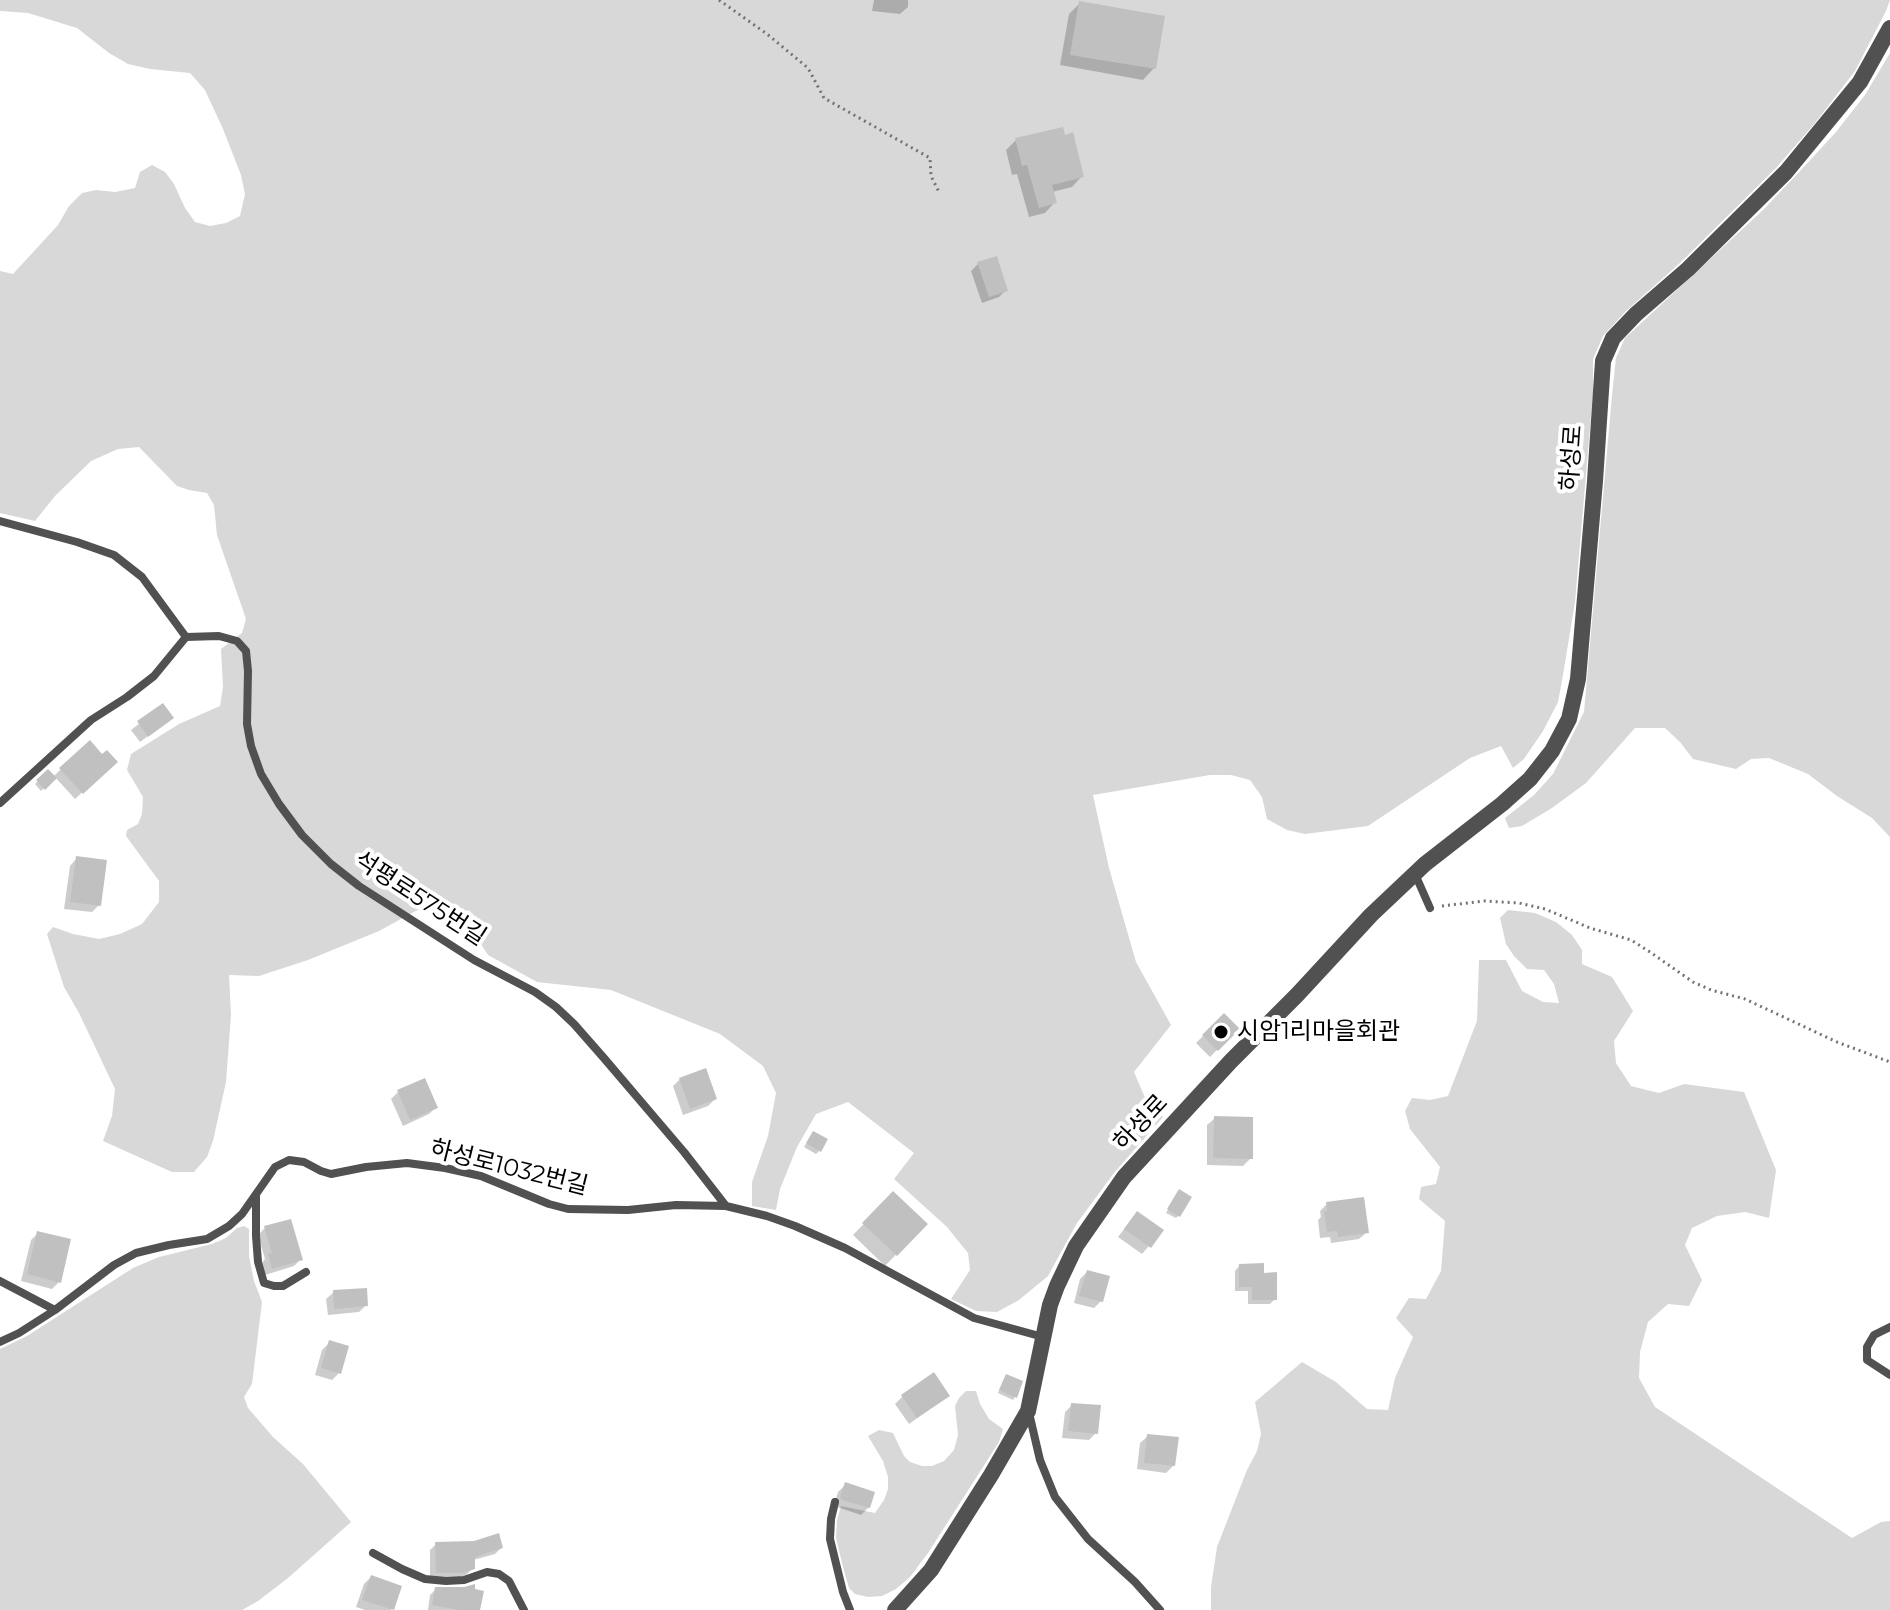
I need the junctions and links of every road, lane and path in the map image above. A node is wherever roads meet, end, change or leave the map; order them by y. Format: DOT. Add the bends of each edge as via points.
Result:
graph roads {
  1 [pos="719,0"];
  2 [pos="1890,28"];
  3 [pos="940,194"];
  4 [pos="0,521"];
  5 [pos="186,637"];
  6 [pos="0,803"];
  7 [pos="1415,873"];
  8 [pos="1430,908"];
  9 [pos="1890,1062"];
  10 [pos="256,1194"];
  11 [pos="726,1206"];
  12 [pos="306,1272"];
  13 [pos="0,1281"];
  14 [pos="55,1310"];
  15 [pos="1890,1327"];
  16 [pos="1044,1337"];
  17 [pos="0,1342"];
  18 [pos="1890,1375"];
  19 [pos="1028,1411"];
  20 [pos="835,1502"];
  21 [pos="373,1553"];
  22 [pos="524,1610"];
  23 [pos="850,1610"];
  24 [pos="895,1610"];
  25 [pos="1160,1610"];
  1 -- 3 [label="path" via="808,68 824,98 930,158"];
  2 -- 7 [label="street, 하성로" via="1860,82 1786,172 1613,338 1603,361 1578,679 1569,719 1530,779"];
  4 -- 5 [label="lane" via="114,555 142,577"];
  5 -- 6 [label="lane" via="154,676 91,720"];
  5 -- 11 [label="lane, 석평로575번길" via="219,636 237,641 246,651 251,746 261,774 302,835 359,886 556,1007"];
  7 -- 8 [label="lane"];
  7 -- 16 [label="street, 하성로" via="1124,1177 1065,1267"];
  8 -- 9 [label="path" via="1484,901 1545,909 1631,940 1693,982"];
  10 -- 11 [label="lane, 하성로1032번길" via="275,1167 289,1160 331,1174 407,1163 481,1176 568,1209"];
  10 -- 12 [label="lane" via="258,1262 264,1283 283,1286"];
  10 -- 14 [label="lane, 하성로1032번길" via="229,1226 207,1239 136,1253"];
  11 -- 16 [label="lane, 하성로1032번길" via="767,1216 845,1248 974,1318"];
  13 -- 14 [label="lane"];
  14 -- 17 [label="lane, 하성로1032번길"];
  15 -- 18 [label="lane" via="1874,1335 1867,1347 1867,1360"];
  16 -- 19 [label="street, 하성로"];
  19 -- 24 [label="street, 하성로" via="931,1570"];
  19 -- 25 [label="lane, 하성로" via="1055,1497 1088,1539"];
  20 -- 23 [label="lane" via="830,1539"];
  21 -- 22 [label="lane" via="425,1579 499,1574 509,1581"];
}
